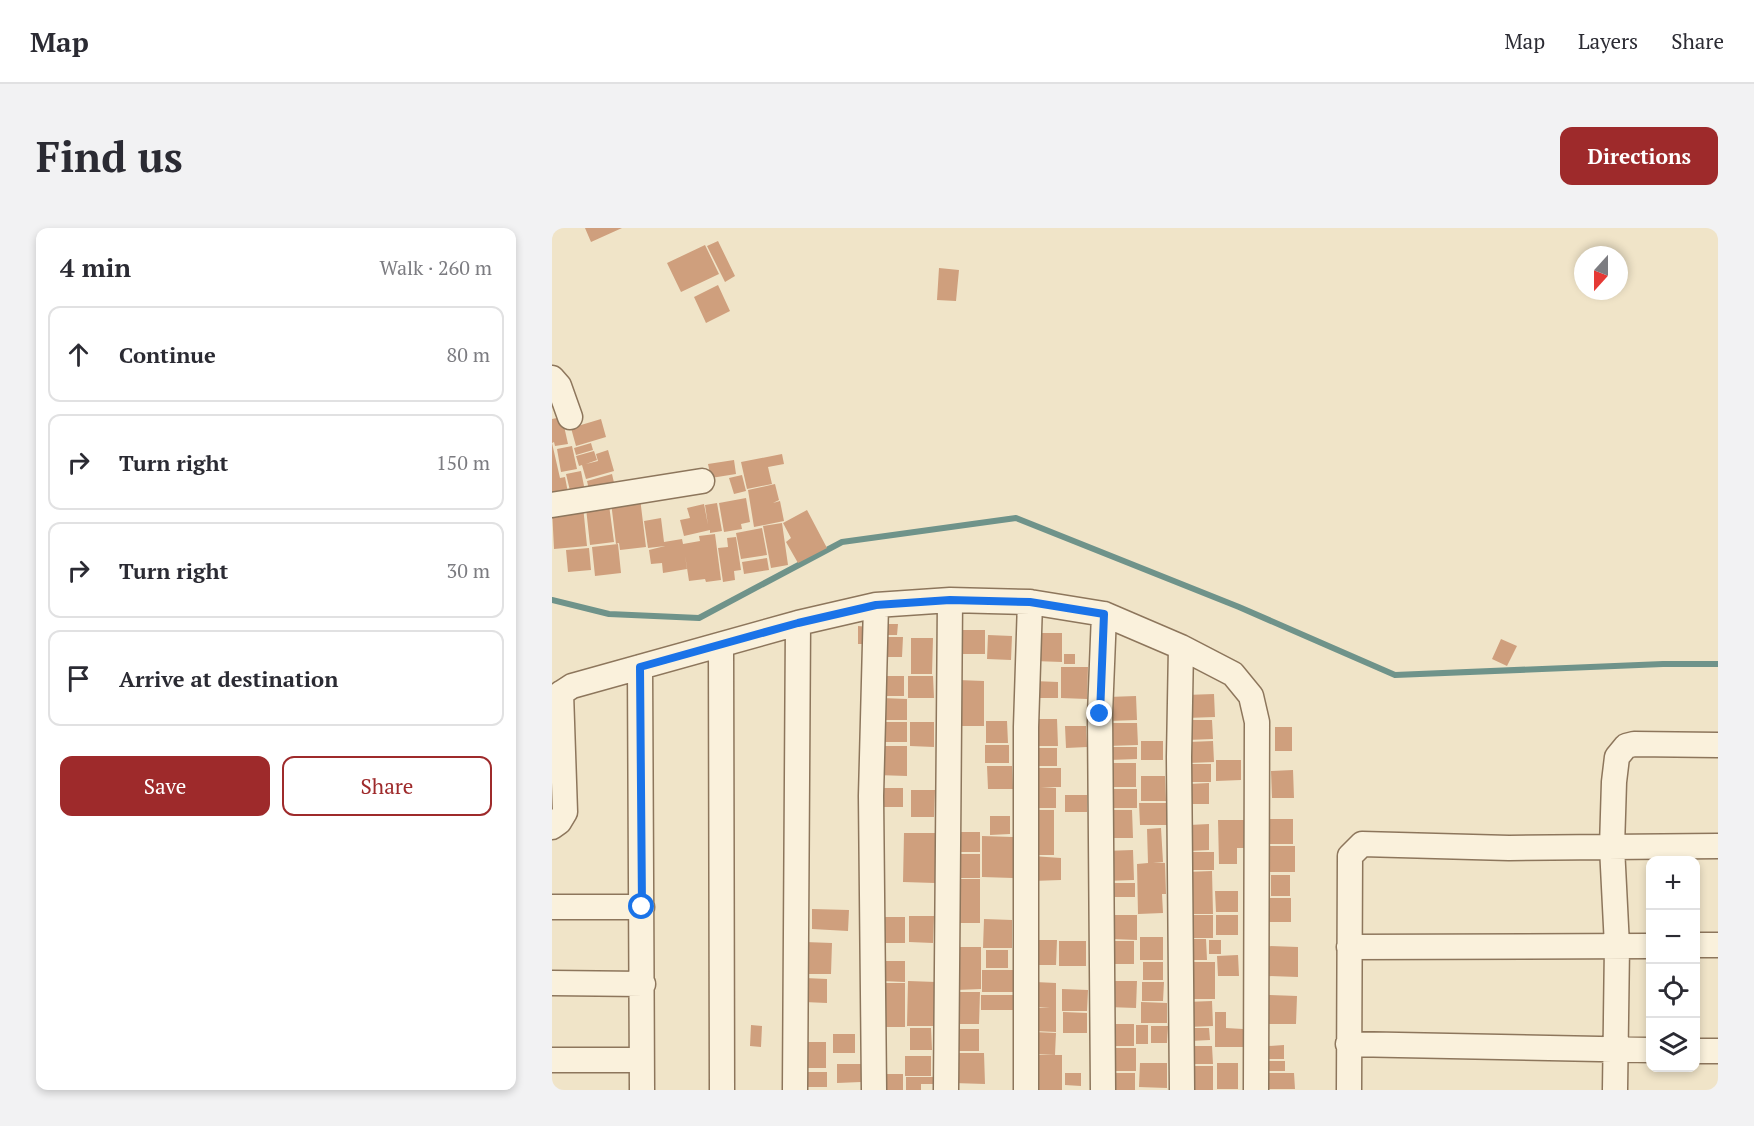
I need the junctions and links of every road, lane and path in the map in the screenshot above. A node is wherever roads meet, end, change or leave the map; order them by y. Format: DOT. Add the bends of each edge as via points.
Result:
graph roads {
  1 [pos="552,378"];
  2 [pos="570,417"];
  3 [pos="702,481"];
  4 [pos="552,505"];
  5 [pos="950,600"];
  6 [pos="1030,602"];
  7 [pos="876,605"];
  8 [pos="1104,614"];
  9 [pos="798,623"];
  10 [pos="722,645"];
  11 [pos="1181,647"];
  12 [pos="640,667"];
  13 [pos="557,696"];
  14 [pos="1718,745"];
  15 [pos="552,826"];
  16 [pos="1718,846"];
  17 [pos="1612,847"];
  18 [pos="552,907"];
  19 [pos="642,907"];
  20 [pos="1700,945"];
  21 [pos="1718,945"];
  22 [pos="1617,946"];
  23 [pos="1646,946"];
  24 [pos="1349,947"];
  25 [pos="552,983"];
  26 [pos="643,984"];
  27 [pos="1348,1044"];
  28 [pos="1615,1050"];
  29 [pos="1646,1050"];
  30 [pos="1700,1051"];
  31 [pos="1718,1051"];
  32 [pos="552,1060"];
  33 [pos="640,1060"];
  34 [pos="642,1090"];
  35 [pos="722,1090"];
  36 [pos="795,1090"];
  37 [pos="874,1090"];
  38 [pos="946,1090"];
  39 [pos="1026,1090"];
  40 [pos="1103,1090"];
  41 [pos="1182,1090"];
  42 [pos="1256,1090"];
  43 [pos="1348,1090"];
  44 [pos="1616,1090"];
  1 -- 2 [label="street" via="559,386"];
  3 -- 4 [label="street"];
  5 -- 6 [label="street"];
  5 -- 7 [label="street"];
  5 -- 38 [label="street"];
  6 -- 8 [label="street"];
  6 -- 39 [label="street"];
  7 -- 9 [label="street"];
  7 -- 37 [label="street" via="871,796"];
  8 -- 11 [label="street"];
  8 -- 40 [label="street" via="1100,714"];
  9 -- 10 [label="street"];
  9 -- 36 [label="street"];
  10 -- 12 [label="street"];
  10 -- 35 [label="street"];
  11 -- 41 [label="street"];
  11 -- 42 [label="street" via="1233,674 1251,696 1257,722"];
  12 -- 13 [label="street" via="572,686"];
  12 -- 19 [label="street"];
  13 -- 15 [label="street" via="565,812"];
  14 -- 17 [label="street" via="1626,746 1617,757"];
  16 -- 17 [label="street"];
  17 -- 22 [label="street"];
  17 -- 24 [label="street" via="1362,844 1350,856"];
  18 -- 19 [label="street"];
  19 -- 26 [label="street"];
  20 -- 21 [label="street"];
  22 -- 23 [label="street"];
  22 -- 24 [label="street"];
  22 -- 28 [label="street"];
  24 -- 27 [label="street"];
  25 -- 26 [label="street"];
  26 -- 33 [label="street"];
  27 -- 28 [label="street"];
  27 -- 43 [label="street"];
  28 -- 29 [label="street"];
  28 -- 44 [label="street"];
  30 -- 31 [label="street"];
  32 -- 33 [label="street"];
  33 -- 34 [label="street"];
}
